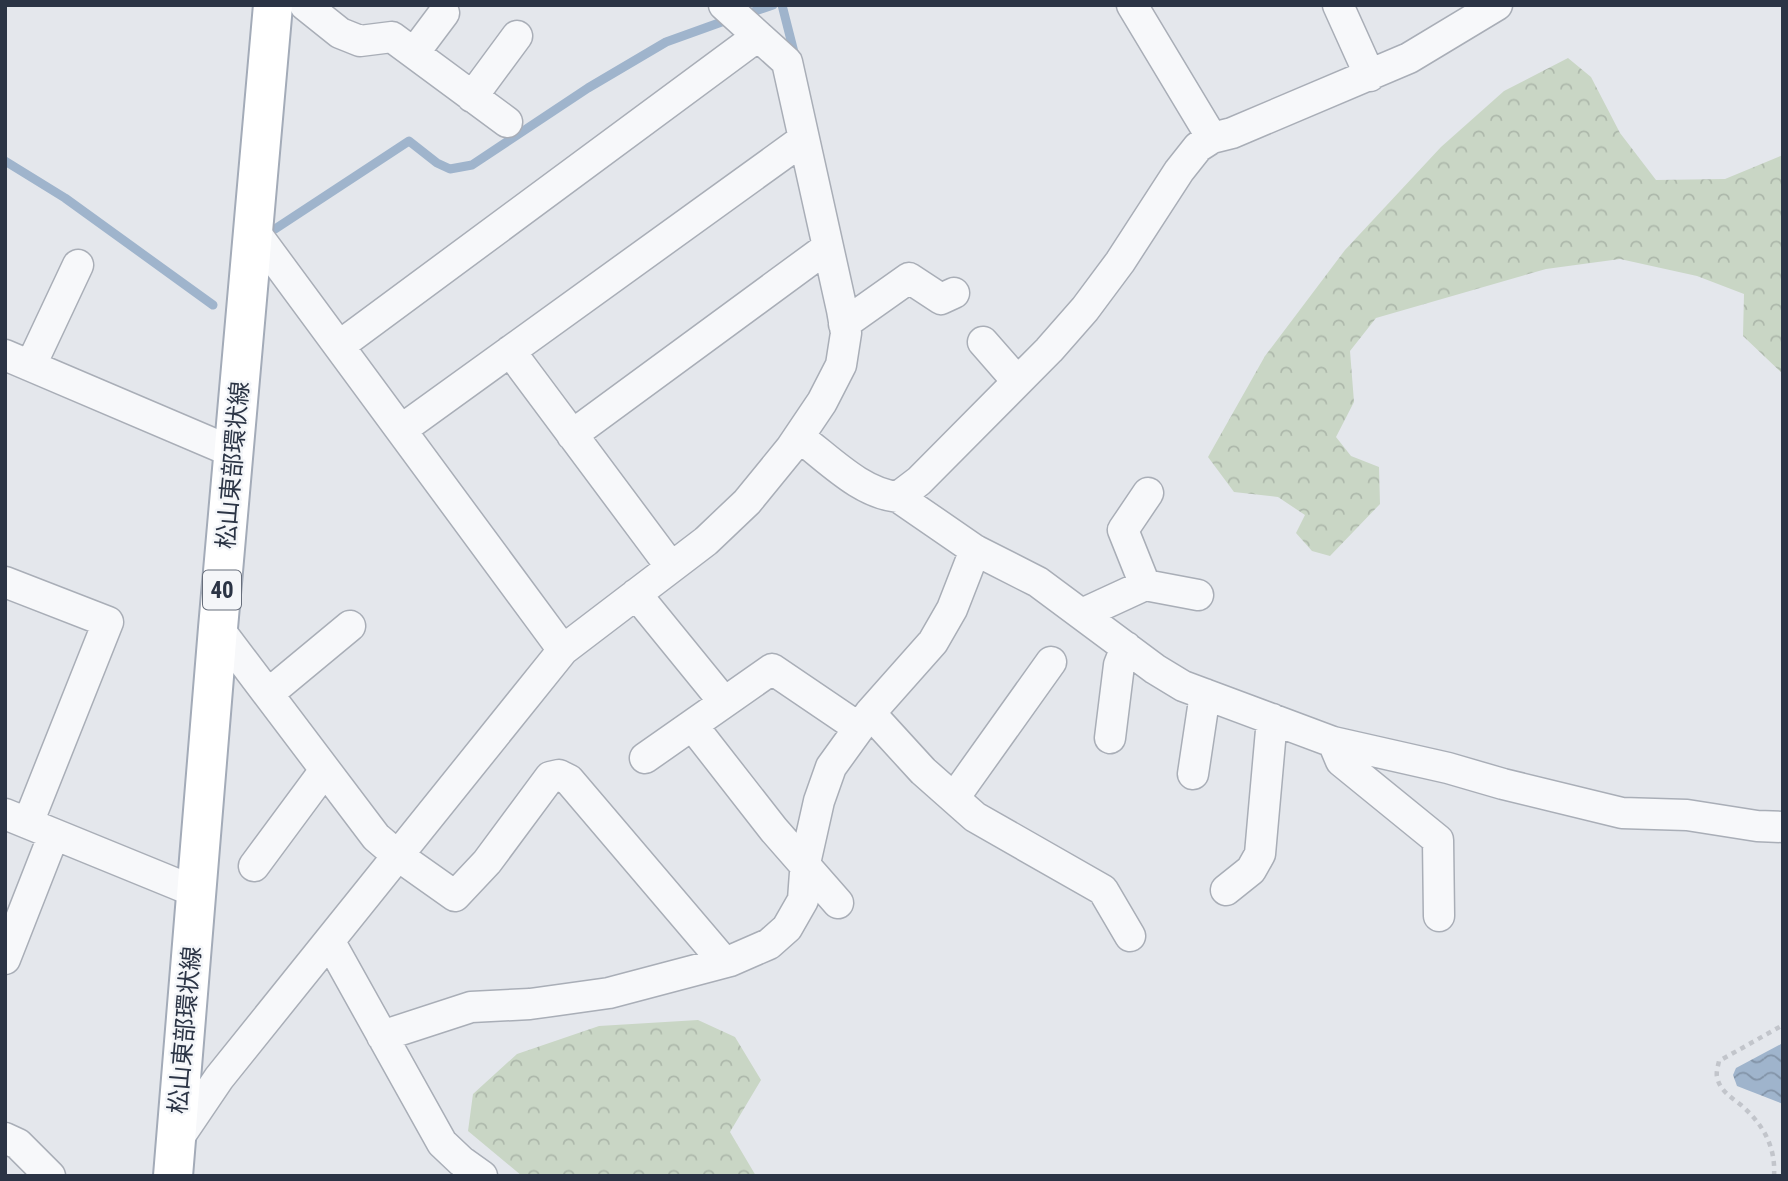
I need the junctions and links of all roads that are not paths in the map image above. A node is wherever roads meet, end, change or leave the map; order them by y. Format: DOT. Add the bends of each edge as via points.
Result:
graph roads {
  1 [pos="273,5"];
  2 [pos="304,5"];
  3 [pos="724,5"];
  4 [pos="1132,5"];
  5 [pos="1338,5"];
  6 [pos="1497,5"];
  7 [pos="444,13"];
  8 [pos="1457,16"];
  9 [pos="517,36"];
  10 [pos="758,36"];
  11 [pos="414,53"];
  12 [pos="1370,75"];
  13 [pos="472,97"];
  14 [pos="507,122"];
  15 [pos="1212,138"];
  16 [pos="804,139"];
  17 [pos="254,230"];
  18 [pos="828,247"];
  19 [pos="78,265"];
  20 [pos="954,293"];
  21 [pos="844,324"];
  22 [pos="983,342"];
  23 [pos="339,346"];
  24 [pos="510,351"];
  25 [pos="18,360"];
  26 [pos="1017,382"];
  27 [pos="401,430"];
  28 [pos="572,435"];
  29 [pos="799,437"];
  30 [pos="235,453"];
  31 [pos="1148,493"];
  32 [pos="898,497"];
  33 [pos="975,550"];
  34 [pos="671,567"];
  35 [pos="5,582"];
  36 [pos="1145,584"];
  37 [pos="636,594"];
  38 [pos="1198,595"];
  39 [pos="1082,614"];
  40 [pos="351,626"];
  41 [pos="218,628"];
  42 [pos="1126,647"];
  43 [pos="563,650"];
  44 [pos="1051,662"];
  45 [pos="268,694"];
  46 [pos="1205,694"];
  47 [pos="724,702"];
  48 [pos="1272,719"];
  49 [pos="865,721"];
  50 [pos="692,725"];
  51 [pos="1110,738"];
  52 [pos="1333,742"];
  53 [pos="645,758"];
  54 [pos="325,769"];
  55 [pos="1193,774"];
  56 [pos="954,798"];
  57 [pos="29,824"];
  58 [pos="1783,827"];
  59 [pos="397,855"];
  60 [pos="806,865"];
  61 [pos="254,866"];
  62 [pos="1226,890"];
  63 [pos="196,892"];
  64 [pos="838,903"];
  65 [pos="1439,916"];
  66 [pos="1130,936"];
  67 [pos="330,942"];
  68 [pos="5,959"];
  69 [pos="724,962"];
  70 [pos="382,1035"];
  71 [pos="5,1138"];
  72 [pos="174,1158"];
  73 [pos="465,1171"];
  74 [pos="50,1176"];
  75 [pos="155,1176"];
  1 -- 17 [label="main road, 松山東部環状線 / 40"];
  2 -- 11 [label="street" via="340,33 360,41 392,37"];
  3 -- 10 [label="street"];
  4 -- 15 [label="street"];
  5 -- 12 [label="street"];
  6 -- 8 [label="street"];
  7 -- 11 [label="street"];
  8 -- 12 [label="street" via="1409,58"];
  9 -- 13 [label="street"];
  10 -- 16 [label="street" via="787,62"];
  10 -- 23 [label="street"];
  11 -- 13 [label="street"];
  12 -- 15 [label="street"];
  13 -- 14 [label="street"];
  15 -- 26 [label="street" via="1198,147 1179,171 1084,309"];
  16 -- 18 [label="street"];
  16 -- 24 [label="street"];
  17 -- 23 [label="street"];
  17 -- 30 [label="main road, 松山東部環状線 / 40"];
  18 -- 21 [label="street"];
  18 -- 28 [label="street"];
  19 -- 25 [label="street"];
  20 -- 21 [label="street" via="941,299 909,278"];
  21 -- 29 [label="street" via="841,365"];
  22 -- 26 [label="street"];
  23 -- 27 [label="street"];
  24 -- 27 [label="street"];
  24 -- 28 [label="street"];
  25 -- 30 [label="street"];
  26 -- 32 [label="street"];
  27 -- 43 [label="street"];
  28 -- 34 [label="street"];
  29 -- 32 [label="street" via="861,484 884,496"];
  29 -- 34 [label="street" via="747,502"];
  30 -- 41 [label="main road, 松山東部環状線 / 40"];
  31 -- 36 [label="street" via="1123,530"];
  32 -- 33 [label="street"];
  33 -- 39 [label="street" via="1038,582"];
  33 -- 49 [label="street" via="952,609 933,642"];
  34 -- 37 [label="street"];
  35 -- 57 [label="street" via="108,622"];
  36 -- 38 [label="street"];
  36 -- 39 [label="street"];
  37 -- 43 [label="street"];
  37 -- 47 [label="street"];
  39 -- 42 [label="street"];
  40 -- 45 [label="street"];
  41 -- 45 [label="street"];
  41 -- 63 [label="main road, 松山東部環状線 / 40"];
  42 -- 46 [label="street" via="1183,686"];
  42 -- 51 [label="street" via="1119,665"];
  43 -- 59 [label="street"];
  44 -- 56 [label="street" via="1039,701"];
  45 -- 54 [label="street"];
  46 -- 48 [label="street"];
  46 -- 55 [label="street"];
  47 -- 49 [label="street" via="772,669"];
  47 -- 50 [label="street"];
  48 -- 52 [label="street"];
  48 -- 62 [label="street" via="1260,854 1251,870"];
  49 -- 56 [label="street"];
  49 -- 60 [label="street" via="831,767 818,801"];
  50 -- 53 [label="street"];
  50 -- 60 [label="street"];
  52 -- 58 [label="street" via="1622,813 1687,815"];
  52 -- 65 [label="street" via="1341,761 1438,840"];
  54 -- 59 [label="street" via="376,837"];
  54 -- 61 [label="street"];
  56 -- 66 [label="street" via="975,817 1103,890"];
  57 -- 63 [label="street"];
  57 -- 68 [label="street"];
  59 -- 67 [label="street"];
  59 -- 69 [label="street" via="455,896 550,777 559,775 569,780"];
  60 -- 64 [label="street"];
  60 -- 69 [label="street" via="803,900 787,928 769,944"];
  63 -- 72 [label="main road, 松山東部環状線 / 40"];
  67 -- 70 [label="street"];
  67 -- 72 [label="street" via="219,1078"];
  69 -- 70 [label="street" via="609,993 471,1007"];
  70 -- 73 [label="street" via="442,1143"];
  71 -- 74 [label="street" via="18,1144"];
  72 -- 75 [label="street"];
}
